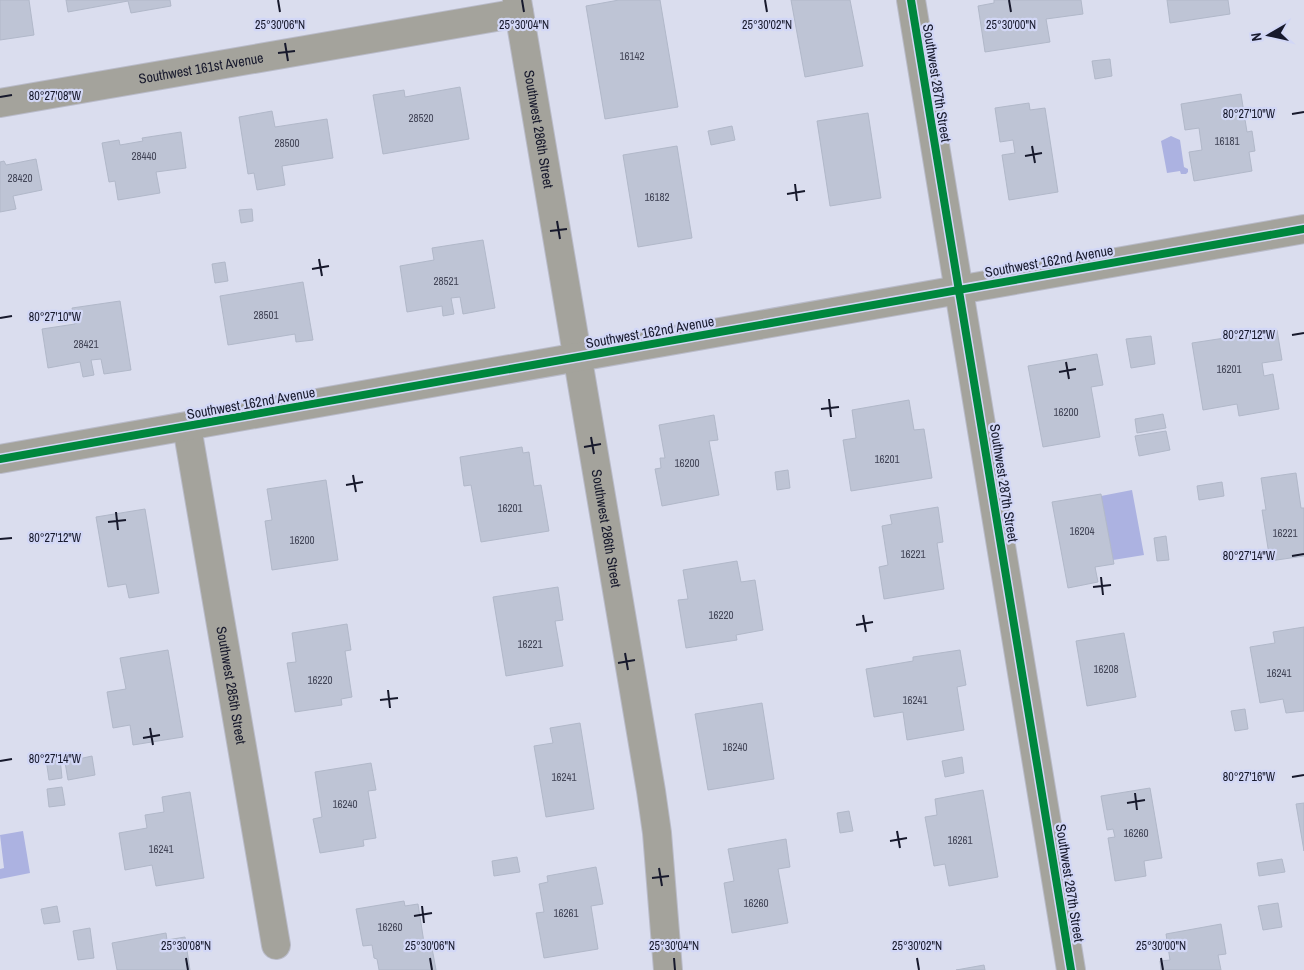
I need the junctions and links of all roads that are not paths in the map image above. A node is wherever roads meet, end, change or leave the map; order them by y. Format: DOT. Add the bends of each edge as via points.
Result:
graph roads {
  1 [pos="911,0"];
  2 [pos="518,6"];
  3 [pos="0,103"];
  4 [pos="1304,229"];
  5 [pos="959,289"];
  6 [pos="578,358"];
  7 [pos="187,426"];
  8 [pos="0,459"];
  9 [pos="276,945"];
  10 [pos="668,970"];
  11 [pos="1072,970"];
  1 -- 5 [label="street, Southwest 287th Street"];
  2 -- 3 [label="street, Southwest 161st Avenue"];
  2 -- 6 [label="street, Southwest 286th Street"];
  4 -- 5 [label="street, Southwest 162nd Avenue"];
  5 -- 6 [label="street, Southwest 162nd Avenue"];
  5 -- 11 [label="street, Southwest 287th Street"];
  6 -- 7 [label="street, Southwest 162nd Avenue"];
  6 -- 10 [label="street, Southwest 286th Street" via="657,833"];
  7 -- 8 [label="street, Southwest 162nd Avenue"];
  7 -- 9 [label="street, Southwest 285th Street"];
}
